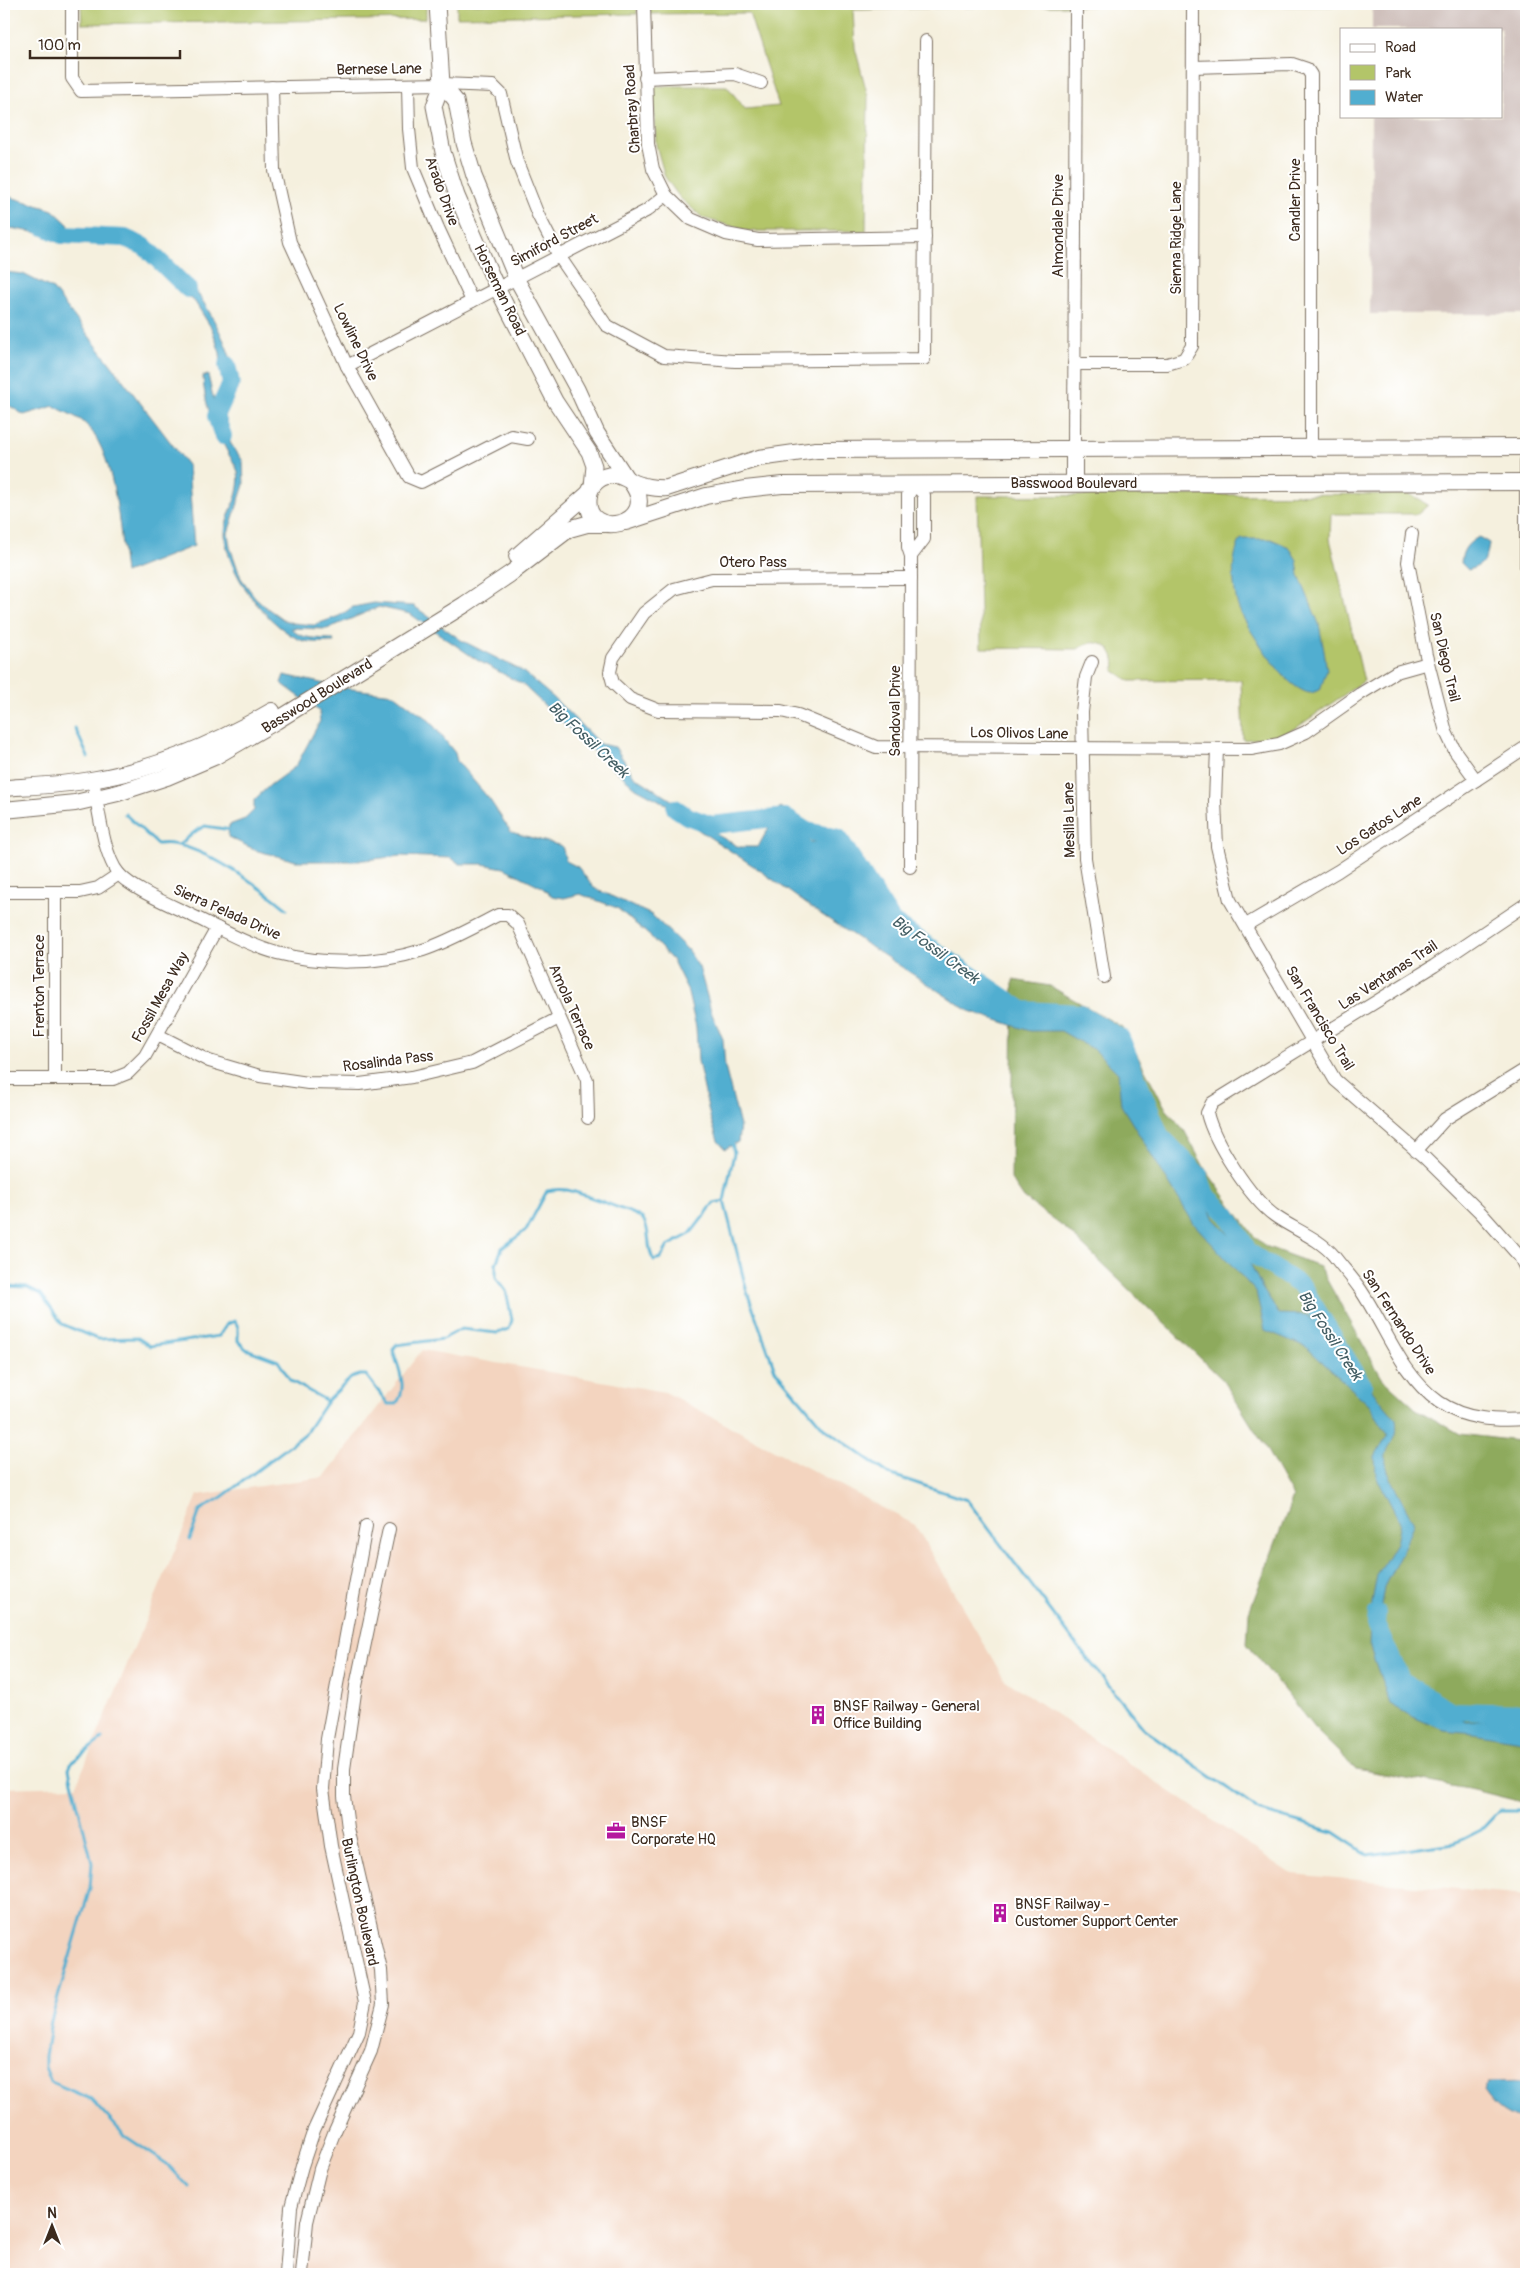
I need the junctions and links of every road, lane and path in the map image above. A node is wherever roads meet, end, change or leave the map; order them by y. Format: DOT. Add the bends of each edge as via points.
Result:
graph roads {
  1 [pos="72,4"];
  2 [pos="437,4"];
  3 [pos="644,4"];
  4 [pos="1076,4"];
  5 [pos="1193,4"];
  6 [pos="926,41"];
  7 [pos="1193,67"];
  8 [pos="645,78"];
  9 [pos="761,83"];
  10 [pos="408,84"];
  11 [pos="442,84"];
  12 [pos="272,87"];
  13 [pos="666,195"];
  14 [pos="925,237"];
  15 [pos="559,256"];
  16 [pos="516,278"];
  17 [pos="497,288"];
  18 [pos="472,302"];
  19 [pos="1074,364"];
  20 [pos="347,366"];
  21 [pos="528,439"];
  22 [pos="1526,447"];
  23 [pos="1074,448"];
  24 [pos="1311,448"];
  25 [pos="1526,461"];
  26 [pos="629,480"];
  27 [pos="1526,482"];
  28 [pos="1074,483"];
  29 [pos="915,484"];
  30 [pos="591,490"];
  31 [pos="626,522"];
  32 [pos="605,524"];
  33 [pos="908,530"];
  34 [pos="924,530"];
  35 [pos="1412,534"];
  36 [pos="911,556"];
  37 [pos="912,578"];
  38 [pos="1526,583"];
  39 [pos="459,602"];
  40 [pos="1092,662"];
  41 [pos="1428,663"];
  42 [pos="610,672"];
  43 [pos="274,717"];
  44 [pos="1526,747"];
  45 [pos="911,748"];
  46 [pos="1084,750"];
  47 [pos="1217,750"];
  48 [pos="93,780"];
  49 [pos="1476,780"];
  50 [pos="4,788"];
  51 [pos="97,798"];
  52 [pos="4,810"];
  53 [pos="910,867"];
  54 [pos="119,874"];
  55 [pos="4,892"];
  56 [pos="55,892"];
  57 [pos="1526,904"];
  58 [pos="508,915"];
  59 [pos="1246,925"];
  60 [pos="217,928"];
  61 [pos="1104,977"];
  62 [pos="559,1018"];
  63 [pos="158,1035"];
  64 [pos="1313,1042"];
  65 [pos="1526,1069"];
  66 [pos="4,1080"];
  67 [pos="55,1080"];
  68 [pos="588,1118"];
  69 [pos="1211,1129"];
  70 [pos="1416,1150"];
  71 [pos="1526,1269"];
  72 [pos="1526,1418"];
  73 [pos="366,1526"];
  74 [pos="388,1529"];
  75 [pos="352,1604"];
  76 [pos="373,1609"];
  77 [pos="337,1683"];
  78 [pos="356,1686"];
  79 [pos="358,1874"];
  80 [pos="340,1882"];
  81 [pos="362,2020"];
  82 [pos="380,2023"];
  83 [pos="308,2146"];
  84 [pos="325,2157"];
  85 [pos="286,2274"];
  86 [pos="302,2274"];
  1 -- 12 [label="street, Bernese Lane" via="72,78 81,92"];
  2 -- 11 [label="street, Horseman Road"];
  3 -- 8 [label="street, Charbray Road"];
  4 -- 19 [label="street, Almondale Drive"];
  5 -- 7 [label="street, Sienna Ridge Lane"];
  6 -- 14 [label="street"];
  7 -- 19 [label="street, Sienna Ridge Lane" via="1192,346 1184,359 1167,364"];
  7 -- 24 [label="street, Candler Drive" via="1292,64 1307,69 1311,75"];
  8 -- 9 [label="street" via="735,74"];
  8 -- 13 [label="street, Charbray Road" via="648,144 653,169"];
  10 -- 11 [label="street, Bernese Lane"];
  10 -- 12 [label="street, Bernese Lane"];
  10 -- 18 [label="street, Arado Drive" via="414,168"];
  11 -- 15 [label="street, Bernese Lane" via="488,84 501,94 517,162"];
  11 -- 16 [label="street, Horseman Road" via="456,102 474,176"];
  11 -- 17 [label="street, Horseman Road" via="434,106 443,152 457,196"];
  12 -- 20 [label="street, Lowline Drive" via="274,170 290,242"];
  13 -- 14 [label="street, Charbray Road" via="691,219 726,234 758,240"];
  13 -- 15 [label="street, Simiford Street" via="646,211"];
  14 -- 15 [label="street, Bernese Lane" via="924,359 735,361 664,356 606,325"];
  15 -- 16 [label="street, Simiford Street"];
  16 -- 17 [label="street, Simiford Street"];
  16 -- 26 [label="street, Horseman Road" via="577,390 596,433"];
  17 -- 18 [label="street, Simiford Street"];
  17 -- 30 [label="street, Horseman Road" via="555,401 589,452 594,466"];
  18 -- 20 [label="street, Simiford Street"];
  19 -- 23 [label="street, Almondale Drive"];
  20 -- 21 [label="street, Lowline Drive" via="409,477 414,480 421,482 510,436"];
  22 -- 24 [label="main road"];
  23 -- 24 [label="main road"];
  23 -- 26 [label="main road" via="816,450 759,458 667,488 653,488"];
  23 -- 28 [label="main road"];
  25 -- 27 [label="street"];
  26 -- 30 [label="main road" via="616,475 605,476"];
  26 -- 31 [label="main road" via="636,488 639,503"];
  27 -- 28 [label="main road, Basswood Boulevard"];
  27 -- 38 [label="street"];
  28 -- 29 [label="main road, Basswood Boulevard"];
  29 -- 31 [label="main road, Basswood Boulevard" via="745,488 692,499"];
  29 -- 33 [label="street, Sandoval Drive" via="908,495"];
  29 -- 34 [label="street" via="924,495"];
  30 -- 32 [label="main road" via="590,509"];
  30 -- 39 [label="main road, Basswood Boulevard"];
  31 -- 32 [label="main road"];
  32 -- 39 [label="main road, Basswood Boulevard" via="569,529 510,574"];
  33 -- 34 [label="street"];
  33 -- 36 [label="street, Sandoval Drive"];
  34 -- 36 [label="street" via="924,539"];
  35 -- 41 [label="street, San Diego Trail" via="1408,562"];
  36 -- 37 [label="street, Sandoval Drive"];
  37 -- 42 [label="street, Otero Pass" via="712,579 674,590 644,613 613,658"];
  37 -- 45 [label="street, Sandoval Drive"];
  39 -- 43 [label="main road, Basswood Boulevard"];
  40 -- 46 [label="street, Mesilla Lane" via="1086,677 1082,712"];
  41 -- 47 [label="street, Los Olivos Lane" via="1396,672 1306,732 1279,744"];
  41 -- 49 [label="street, San Diego Trail" via="1446,732"];
  42 -- 45 [label="street, Los Olivos Lane" via="613,683 630,699 658,710 781,711 876,748"];
  43 -- 48 [label="main road, Basswood Boulevard" via="185,753"];
  43 -- 51 [label="main road, Basswood Boulevard" via="214,757 150,784"];
  44 -- 49 [label="street, Los Gatos Lane"];
  45 -- 46 [label="street, Los Olivos Lane"];
  45 -- 53 [label="street, Sandoval Drive"];
  46 -- 47 [label="street, Los Olivos Lane"];
  46 -- 61 [label="street, Mesilla Lane" via="1085,858"];
  47 -- 59 [label="street, San Francisco Trail" via="1217,846 1230,900"];
  48 -- 50 [label="main road, Basswood Boulevard"];
  48 -- 51 [label="street, Sierra Pelada Drive"];
  49 -- 59 [label="street, Los Gatos Lane" via="1338,872"];
  51 -- 52 [label="main road, Basswood Boulevard" via="56,806"];
  51 -- 54 [label="street, Sierra Pelada Drive" via="104,837 111,861"];
  54 -- 56 [label="street" via="98,888"];
  54 -- 60 [label="street, Sierra Pelada Drive" via="142,891"];
  55 -- 56 [label="street"];
  56 -- 67 [label="street, Frenton Terrace"];
  57 -- 64 [label="street, Las Ventanas Trail"];
  58 -- 60 [label="street, Sierra Pelada Drive" via="498,915 424,950 378,960 329,962 277,952"];
  58 -- 62 [label="street, Amola Terrace" via="518,924"];
  59 -- 64 [label="street, San Francisco Trail"];
  60 -- 63 [label="street, Fossil Mesa Way"];
  62 -- 63 [label="street, Rosalinda Pass" via="472,1063 412,1077 360,1084 308,1083 260,1076 209,1061"];
  62 -- 68 [label="street, Amola Terrace" via="587,1080"];
  63 -- 67 [label="street, Fossil Mesa Way" via="146,1056 128,1073 113,1079"];
  64 -- 69 [label="street, Las Ventanas Trail" via="1212,1103 1207,1113"];
  64 -- 70 [label="street, San Francisco Trail" via="1336,1080"];
  65 -- 70 [label="street" via="1445,1119"];
  66 -- 67 [label="street, Fossil Mesa Way"];
  69 -- 72 [label="street, San Fernando Drive" via="1249,1190 1273,1215 1331,1253 1360,1289 1402,1362 1421,1388 1440,1403 1473,1417 1498,1420"];
  70 -- 71 [label="street, San Francisco Trail" via="1481,1213 1520,1257"];
  73 -- 75 [label="street, Burlington Boulevard"];
  74 -- 76 [label="street, Burlington Boulevard"];
  75 -- 76 [label="street"];
  75 -- 77 [label="street, Burlington Boulevard"];
  76 -- 78 [label="street, Burlington Boulevard"];
  77 -- 78 [label="street"];
  77 -- 80 [label="street, Burlington Boulevard" via="327,1739 323,1789"];
  78 -- 79 [label="street, Burlington Boulevard" via="347,1740 344,1796"];
  79 -- 80 [label="street"];
  79 -- 82 [label="street, Burlington Boulevard" via="381,1970 383,2004"];
  80 -- 81 [label="street, Burlington Boulevard" via="365,2000"];
  81 -- 82 [label="street"];
  81 -- 83 [label="street, Burlington Boulevard"];
  82 -- 84 [label="street, Burlington Boulevard"];
  83 -- 84 [label="street"];
  83 -- 85 [label="street, Burlington Boulevard" via="291,2207"];
  84 -- 86 [label="street, Burlington Boulevard" via="310,2206"];
}
